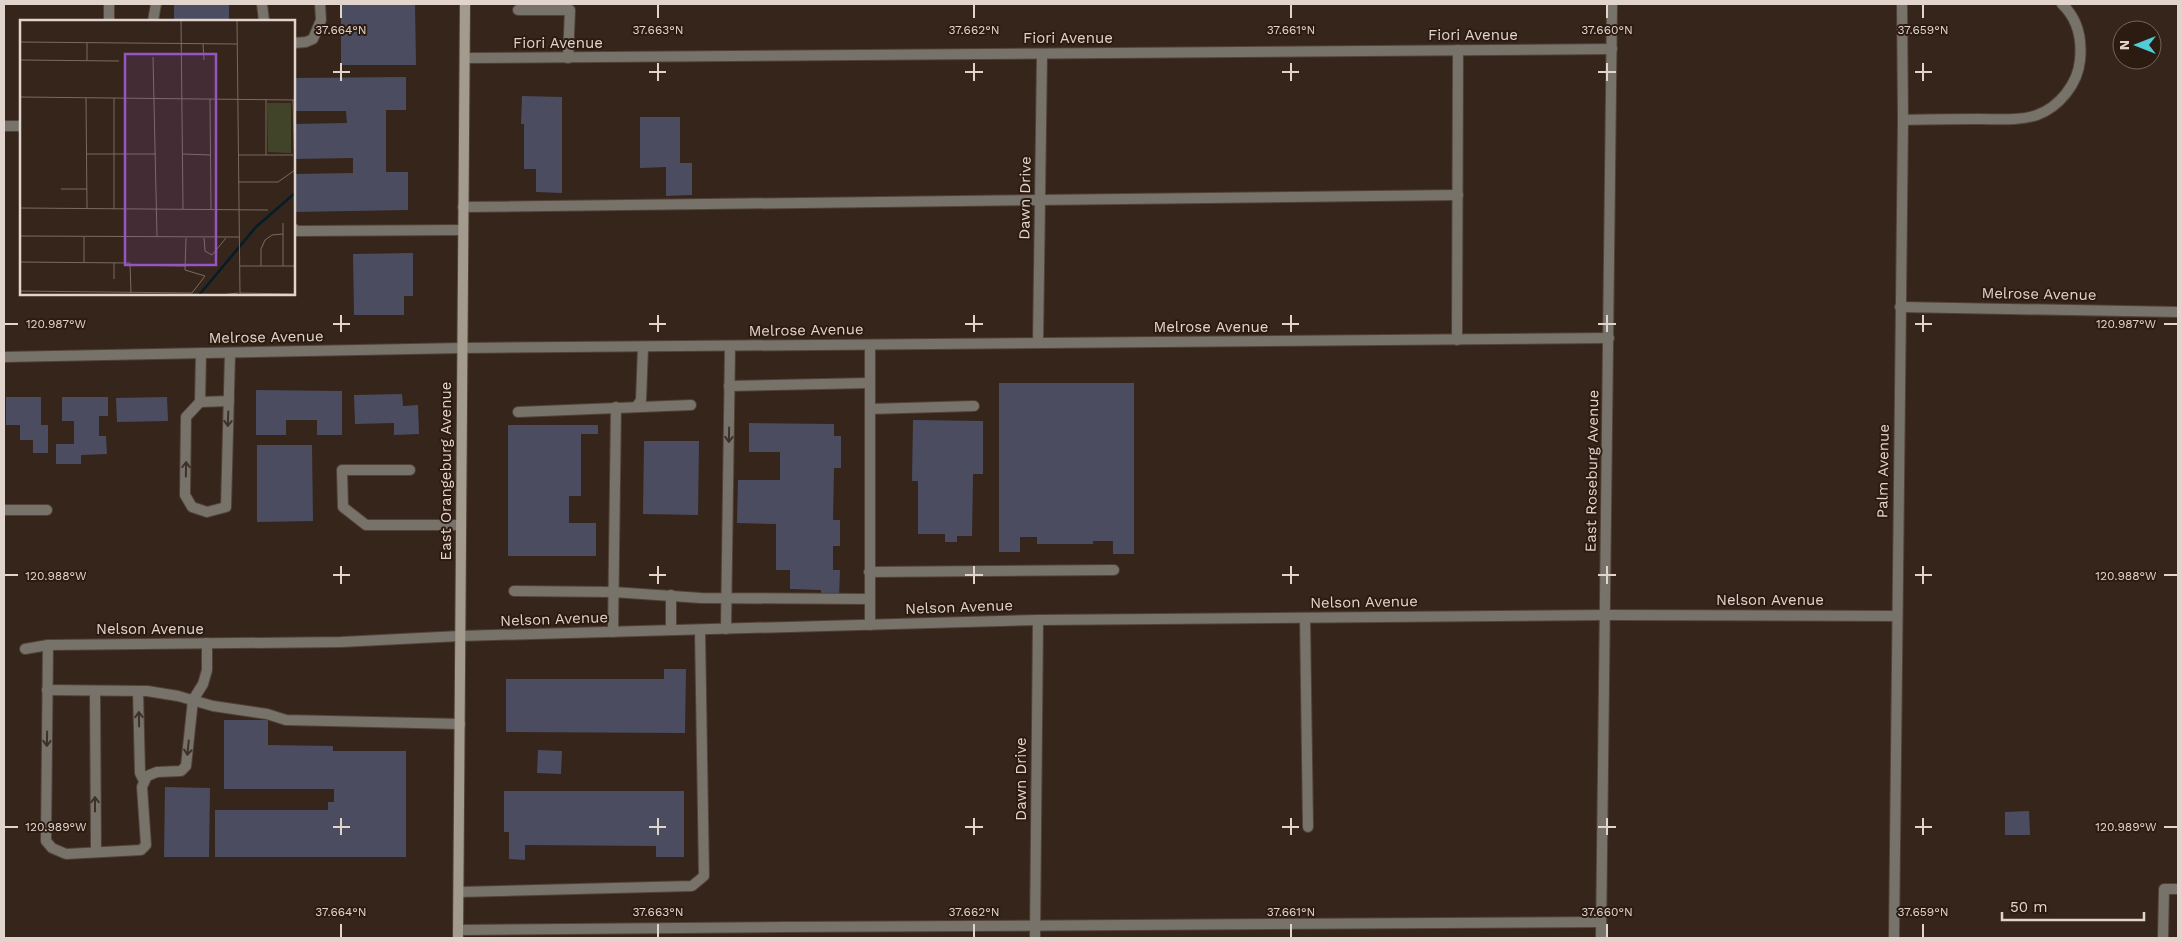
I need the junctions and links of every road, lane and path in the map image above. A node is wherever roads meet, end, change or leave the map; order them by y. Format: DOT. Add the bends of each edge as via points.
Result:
graph roads {
  1 [pos="109,4"];
  2 [pos="156,4"];
  3 [pos="262,4"];
  4 [pos="320,4"];
  5 [pos="465,4"];
  6 [pos="1612,4"];
  7 [pos="1902,4"];
  8 [pos="2062,4"];
  9 [pos="518,10"];
  10 [pos="109,20"];
  11 [pos="153,20"];
  12 [pos="264,20"];
  13 [pos="295,43"];
  14 [pos="1612,49"];
  15 [pos="1458,50"];
  16 [pos="1042,54"];
  17 [pos="465,58"];
  18 [pos="568,58"];
  19 [pos="1903,120"];
  20 [pos="4,126"];
  21 [pos="20,126"];
  22 [pos="1458,195"];
  23 [pos="1040,201"];
  24 [pos="463,207"];
  25 [pos="295,230"];
  26 [pos="463,230"];
  27 [pos="1900,306"];
  28 [pos="2178,312"];
  29 [pos="1609,338"];
  30 [pos="1457,340"];
  31 [pos="1038,343"];
  32 [pos="870,344"];
  33 [pos="642,346"];
  34 [pos="730,346"];
  35 [pos="462,348"];
  36 [pos="201,353"];
  37 [pos="230,353"];
  38 [pos="4,357"];
  39 [pos="870,383"];
  40 [pos="729,386"];
  41 [pos="229,401"];
  42 [pos="200,402"];
  43 [pos="691,405"];
  44 [pos="637,406"];
  45 [pos="974,406"];
  46 [pos="616,407"];
  47 [pos="870,409"];
  48 [pos="518,412"];
  49 [pos="410,470"];
  50 [pos="4,510"];
  51 [pos="47,510"];
  52 [pos="461,525"];
  53 [pos="1114,570"];
  54 [pos="869,572"];
  55 [pos="514,591"];
  56 [pos="613,592"];
  57 [pos="671,595"];
  58 [pos="726,597"];
  59 [pos="869,599"];
  60 [pos="1605,615"];
  61 [pos="1896,616"];
  62 [pos="1305,618"];
  63 [pos="1038,620"];
  64 [pos="870,625"];
  65 [pos="726,629"];
  66 [pos="671,630"];
  67 [pos="700,630"];
  68 [pos="613,632"];
  69 [pos="460,636"];
  70 [pos="207,643"];
  71 [pos="48,645"];
  72 [pos="24,649"];
  73 [pos="47,690"];
  74 [pos="95,691"];
  75 [pos="138,691"];
  76 [pos="193,700"];
  77 [pos="460,724"];
  78 [pos="144,781"];
  79 [pos="1308,827"];
  80 [pos="96,852"];
  81 [pos="2178,889"];
  82 [pos="459,892"];
  83 [pos="1601,922"];
  84 [pos="1035,926"];
  85 [pos="458,934"];
  86 [pos="1035,938"];
  87 [pos="1601,938"];
  88 [pos="1894,938"];
  89 [pos="2163,938"];
  1 -- 10 [label="street"];
  2 -- 11 [label="street"];
  3 -- 12 [label="street"];
  4 -- 13 [label="street" via="321,20 313,39"];
  5 -- 17 [label="street, East Orangeburg Avenue"];
  6 -- 14 [label="street, East Roseburg Avenue"];
  7 -- 19 [label="street, Palm Avenue"];
  8 -- 19 [label="street" via="2079,33 2080,64 2074,82 2049,109 2037,115 2011,119"];
  9 -- 18 [label="street" via="570,10"];
  14 -- 15 [label="street, Fiori Avenue"];
  14 -- 29 [label="street, East Roseburg Avenue"];
  15 -- 16 [label="street, Fiori Avenue"];
  15 -- 22 [label="street"];
  16 -- 18 [label="street, Fiori Avenue"];
  16 -- 23 [label="street, Dawn Drive"];
  17 -- 18 [label="street, Fiori Avenue"];
  17 -- 24 [label="street, East Orangeburg Avenue"];
  19 -- 27 [label="street, Palm Avenue"];
  20 -- 21 [label="street"];
  22 -- 23 [label="street"];
  22 -- 30 [label="street"];
  23 -- 24 [label="street"];
  23 -- 31 [label="street, Dawn Drive"];
  24 -- 26 [label="street, East Orangeburg Avenue"];
  25 -- 26 [label="street"];
  26 -- 35 [label="street, East Orangeburg Avenue"];
  27 -- 28 [label="street, Melrose Avenue"];
  27 -- 61 [label="street, Palm Avenue"];
  29 -- 30 [label="street, Melrose Avenue"];
  29 -- 60 [label="street, East Roseburg Avenue"];
  30 -- 31 [label="street, Melrose Avenue"];
  31 -- 32 [label="street, Melrose Avenue"];
  32 -- 34 [label="street, Melrose Avenue"];
  32 -- 39 [label="street"];
  33 -- 34 [label="street, Melrose Avenue"];
  33 -- 35 [label="street, Melrose Avenue"];
  33 -- 44 [label="street" via="641,400"];
  34 -- 40 [label="street"];
  35 -- 37 [label="street, Melrose Avenue"];
  35 -- 52 [label="street, East Orangeburg Avenue"];
  36 -- 37 [label="street, Melrose Avenue"];
  36 -- 38 [label="street, Melrose Avenue"];
  36 -- 42 [label="street"];
  37 -- 41 [label="street"];
  39 -- 40 [label="street"];
  39 -- 47 [label="street"];
  40 -- 58 [label="street, one-way"];
  41 -- 42 [label="street"];
  41 -- 42 [label="street, one-way" via="226,507 207,512 192,507 185,495 186,417"];
  43 -- 44 [label="street"];
  44 -- 46 [label="street"];
  45 -- 47 [label="street"];
  46 -- 48 [label="street"];
  46 -- 56 [label="street"];
  47 -- 54 [label="street"];
  49 -- 52 [label="street" via="342,470 344,507 366,525"];
  50 -- 51 [label="street"];
  52 -- 69 [label="street, East Orangeburg Avenue"];
  53 -- 54 [label="street"];
  54 -- 59 [label="street"];
  55 -- 56 [label="street"];
  56 -- 57 [label="street"];
  56 -- 68 [label="street"];
  57 -- 58 [label="street"];
  57 -- 66 [label="street"];
  58 -- 59 [label="street"];
  58 -- 65 [label="street"];
  59 -- 64 [label="street"];
  60 -- 61 [label="street, Nelson Avenue"];
  60 -- 62 [label="street, Nelson Avenue"];
  60 -- 83 [label="street, East Roseburg Avenue"];
  61 -- 88 [label="street, Palm Avenue"];
  62 -- 63 [label="street, Nelson Avenue"];
  62 -- 79 [label="street"];
  63 -- 64 [label="street, Nelson Avenue"];
  63 -- 84 [label="street, Dawn Drive"];
  64 -- 65 [label="street, Nelson Avenue"];
  65 -- 67 [label="street, Nelson Avenue"];
  66 -- 67 [label="street, Nelson Avenue"];
  66 -- 68 [label="street, Nelson Avenue"];
  67 -- 82 [label="street" via="704,876 692,886"];
  68 -- 69 [label="street, Nelson Avenue"];
  69 -- 70 [label="street, Nelson Avenue" via="341,642"];
  69 -- 77 [label="street, East Orangeburg Avenue"];
  70 -- 71 [label="street, Nelson Avenue"];
  70 -- 76 [label="street" via="207,670"];
  71 -- 72 [label="street, Nelson Avenue"];
  71 -- 73 [label="street"];
  73 -- 74 [label="street"];
  73 -- 80 [label="street, one-way" via="46,841 52,848 66,854"];
  74 -- 75 [label="street"];
  80 -- 74 [label="street, one-way"];
  75 -- 76 [label="street"];
  78 -- 75 [label="street, one-way" via="140,773"];
  76 -- 77 [label="street" via="286,720"];
  76 -- 78 [label="street, one-way" via="186,766 181,771 157,772"];
  77 -- 82 [label="street, East Orangeburg Avenue"];
  78 -- 80 [label="street" via="146,845 141,850"];
  81 -- 89 [label="street" via="2164,889"];
  82 -- 85 [label="street, East Orangeburg Avenue"];
  83 -- 84 [label="street"];
  83 -- 87 [label="street, East Roseburg Avenue"];
  84 -- 85 [label="street"];
  84 -- 86 [label="street, Dawn Drive"];
}
